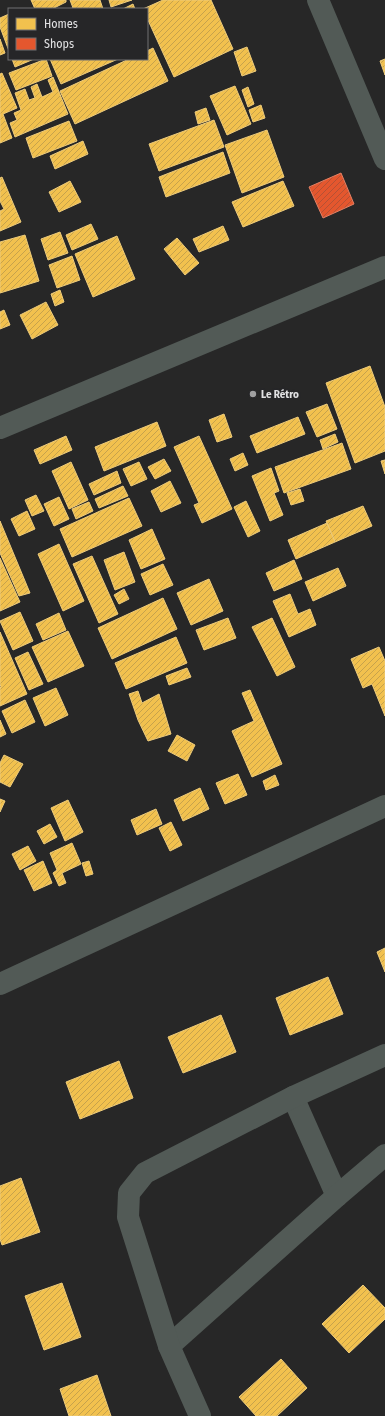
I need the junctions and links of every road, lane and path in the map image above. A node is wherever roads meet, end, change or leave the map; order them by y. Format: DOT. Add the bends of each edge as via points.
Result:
graph roads {
  1 [pos="318,0"];
  2 [pos="385,160"];
  3 [pos="385,267"];
  4 [pos="0,428"];
  5 [pos="385,806"];
  6 [pos="0,984"];
  7 [pos="385,1055"];
  8 [pos="293,1096"];
  9 [pos="385,1155"];
  10 [pos="338,1196"];
  11 [pos="169,1346"];
  12 [pos="200,1416"];
  1 -- 2 [label="street"];
  3 -- 4 [label="street"];
  5 -- 6 [label="street"];
  7 -- 8 [label="street"];
  8 -- 10 [label="street"];
  8 -- 11 [label="street" via="145,1173 129,1192 128,1217"];
  9 -- 10 [label="street"];
  10 -- 11 [label="street"];
  11 -- 12 [label="street"];
}
